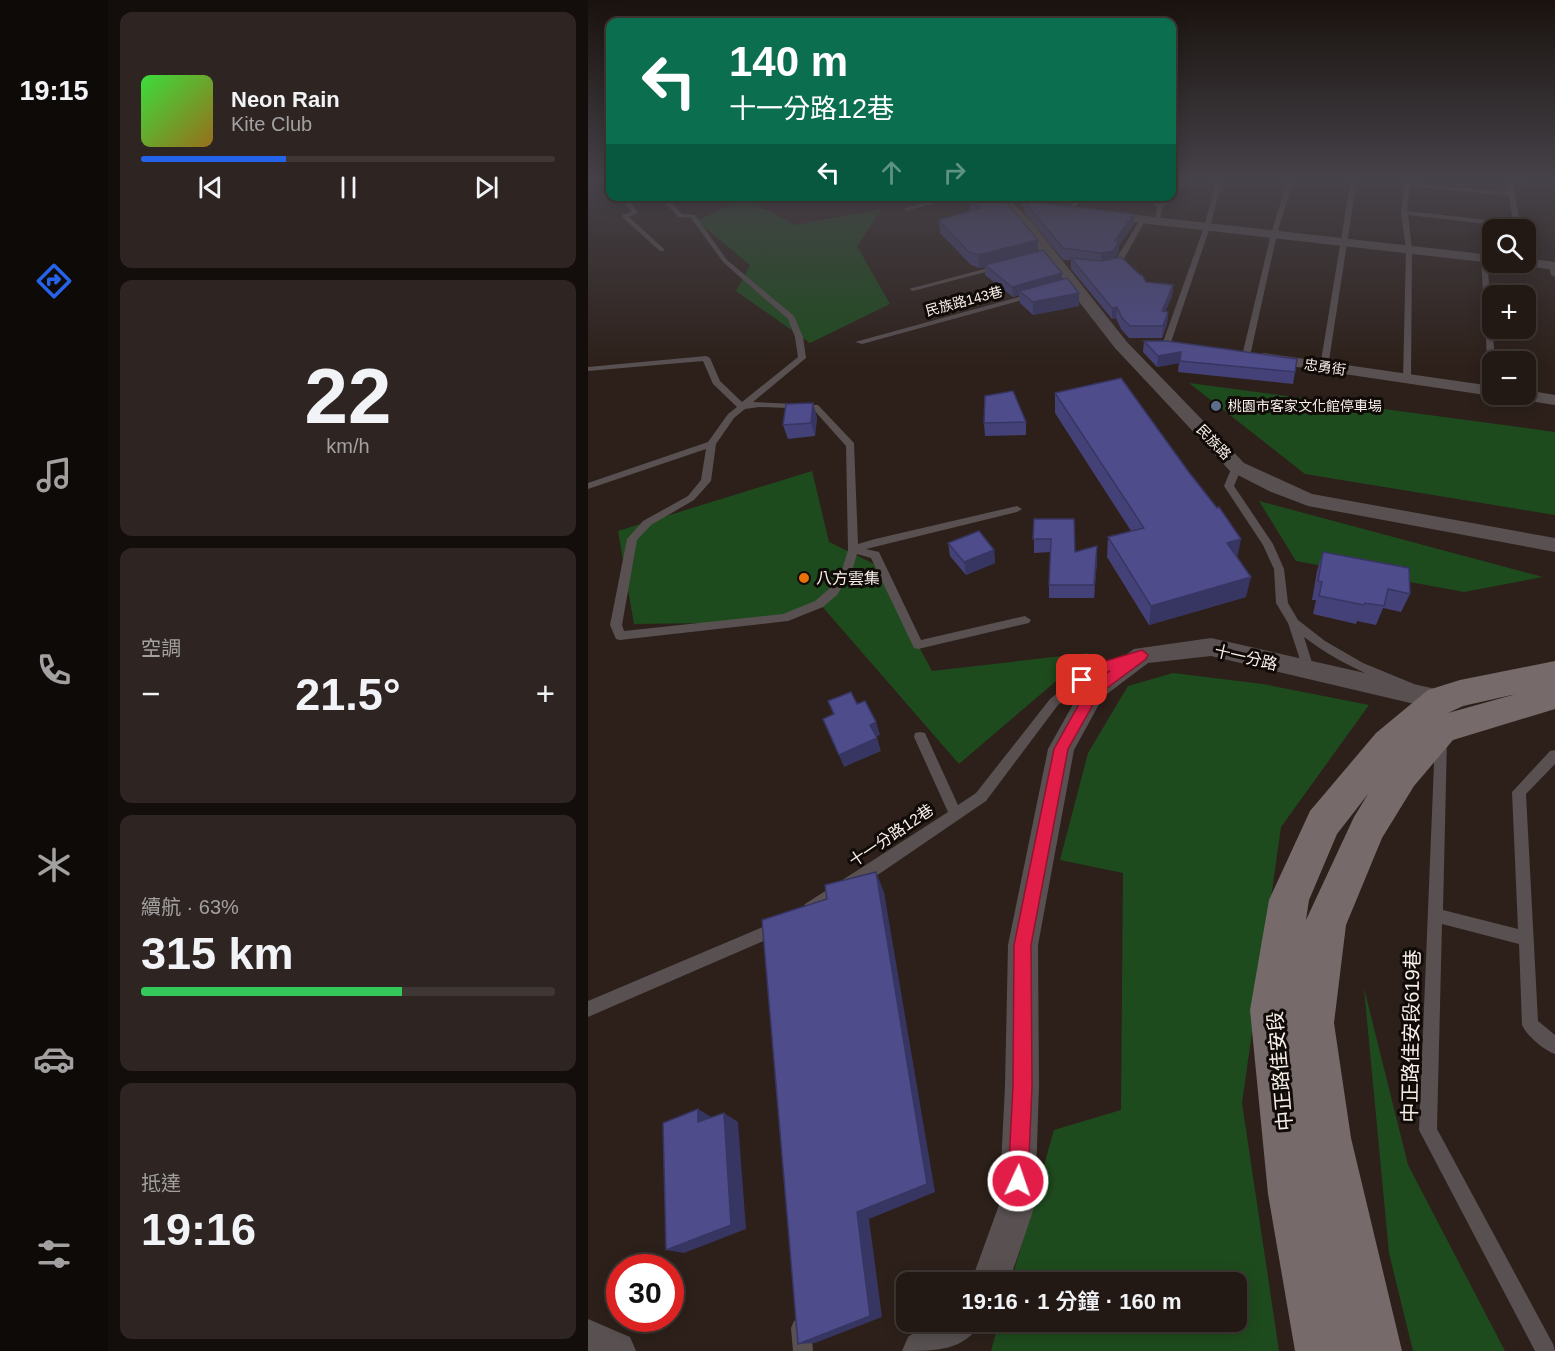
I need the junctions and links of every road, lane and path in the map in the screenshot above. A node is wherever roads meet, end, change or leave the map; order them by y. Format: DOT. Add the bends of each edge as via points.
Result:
graph roads {
  1 [pos="652,241"];
  2 [pos="711,241"];
  3 [pos="1041,241"];
  4 [pos="1130,241"];
  5 [pos="1202,241"];
  6 [pos="1272,241"];
  7 [pos="1334,241"];
  8 [pos="1408,241"];
  9 [pos="1342,242"];
  10 [pos="1409,249"];
  11 [pos="662,250"];
  12 [pos="1482,257"];
  13 [pos="1536,265"];
  14 [pos="1004,266"];
  15 [pos="1101,268"];
  16 [pos="1554,269"];
  17 [pos="1488,273"];
  18 [pos="913,289"];
  19 [pos="1041,294"];
  20 [pos="859,342"];
  21 [pos="1121,345"];
  22 [pos="1160,345"];
  23 [pos="1490,351"];
  24 [pos="1241,355"];
  25 [pos="1324,367"];
  26 [pos="588,369"];
  27 [pos="1407,380"];
  28 [pos="1482,390"];
  29 [pos="1536,397"];
  30 [pos="1555,400"];
  31 [pos="742,407"];
  32 [pos="711,444"];
  33 [pos="1237,466"];
  34 [pos="588,486"];
  35 [pos="1017,508"];
  36 [pos="1555,545"];
  37 [pos="853,550"];
  38 [pos="1025,620"];
  39 [pos="1294,623"];
  40 [pos="1142,655"];
  41 [pos="1310,672"];
  42 [pos="1555,674"];
  43 [pos="1555,696"];
  44 [pos="1440,715"];
  45 [pos="921,737"];
  46 [pos="1555,754"];
  47 [pos="956,813"];
  48 [pos="1435,915"];
  49 [pos="1525,938"];
  50 [pos="588,1009"];
  51 [pos="1555,1046"];
  52 [pos="994,1272"];
  53 [pos="800,1315"];
  54 [pos="948,1332"];
  55 [pos="588,1339"];
  56 [pos="616,1351"];
  57 [pos="803,1351"];
  58 [pos="922,1351"];
  59 [pos="1323,1351"];
  60 [pos="1374,1351"];
  61 [pos="1546,1351"];
  1 -- 11 [label="lane"];
  2 -- 31 [label="lane" via="725,261 791,318 799,337 802,358"];
  3 -- 21 [label="street, 民族路" via="1069,287"];
  4 -- 15 [label="lane" via="1116,266"];
  5 -- 22 [label="lane"];
  6 -- 24 [label="lane"];
  7 -- 9 [label="street"];
  8 -- 10 [label="lane"];
  9 -- 10 [label="street"];
  9 -- 25 [label="lane"];
  10 -- 12 [label="street"];
  10 -- 27 [label="lane"];
  13 -- 16 [label="street"];
  14 -- 18 [label="lane"];
  17 -- 23 [label="lane"];
  19 -- 20 [label="lane, 民族路143巷"];
  21 -- 22 [label="street"];
  21 -- 33 [label="street, 民族路"];
  24 -- 25 [label="street, 忠勇街"];
  25 -- 27 [label="street, 忠勇街"];
  26 -- 31 [label="lane" via="706,358 716,382"];
  27 -- 28 [label="street, 忠勇街"];
  29 -- 30 [label="street"];
  31 -- 32 [label="lane"];
  31 -- 37 [label="lane" via="815,407 851,445"];
  32 -- 34 [label="lane"];
  32 -- 37 [label="lane" via="706,481 691,498 647,523 632,539 616,625 620,636 784,618 804,611 833,592 847,571"];
  33 -- 36 [label="street, 民族路" via="1308,500"];
  33 -- 39 [label="lane" via="1229,486 1268,544 1279,569 1282,603"];
  35 -- 37 [label="lane"];
  37 -- 38 [label="lane" via="875,555 918,645"];
  39 -- 41 [label="lane"];
  39 -- 44 [label="lane" via="1321,644"];
  40 -- 41 [label="street, 十一分路" via="1211,647"];
  40 -- 47 [label="lane, 十一分路12巷" via="1111,664 1054,702 981,797"];
  40 -- 52 [label="street, 十一分路" via="1094,690 1061,749 1023,945 1017,1205"];
  41 -- 44 [label="street, 十一分路"];
  42 -- 44 [label="main road" via="1460,693"];
  43 -- 44 [label="main road"];
  44 -- 48 [label="lane, 中正路佳安段619巷"];
  44 -- 59 [label="main road, 中正路佳安段" via="1388,743 1323,823 1289,900 1272,1010 1293,1194"];
  44 -- 60 [label="main road, 中正路佳安段" via="1362,840 1325,925 1312,1023 1327,1138"];
  45 -- 47 [label="lane"];
  46 -- 49 [label="lane" via="1519,792"];
  47 -- 50 [label="lane, 十一分路12巷" via="792,919 767,940"];
  48 -- 49 [label="lane"];
  48 -- 61 [label="lane, 中正路佳安段619巷" via="1428,1130"];
  49 -- 51 [label="lane" via="1530,1025"];
  53 -- 57 [label="lane"];
  54 -- 58 [label="street"];
  55 -- 56 [label="street"];
}
